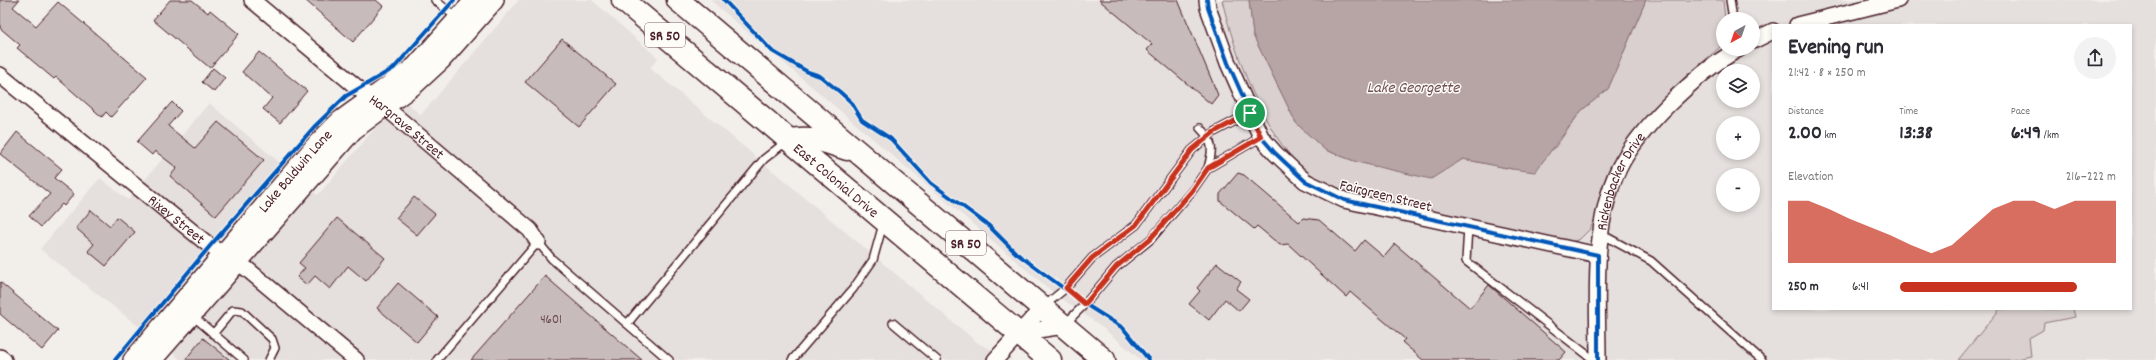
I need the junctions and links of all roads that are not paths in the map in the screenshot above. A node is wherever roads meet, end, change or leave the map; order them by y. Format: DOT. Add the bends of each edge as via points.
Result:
graph roads {
  1 [pos="252,0"];
  2 [pos="435,0"];
  3 [pos="475,0"];
  4 [pos="494,0"];
  5 [pos="623,0"];
  6 [pos="678,0"];
  7 [pos="1208,0"];
  8 [pos="1730,0"];
  9 [pos="1898,0"];
  10 [pos="1732,12"];
  11 [pos="458,19"];
  12 [pos="1801,24"];
  13 [pos="1772,32"];
  14 [pos="1760,38"];
  15 [pos="1727,56"];
  16 [pos="0,75"];
  17 [pos="379,103"];
  18 [pos="1250,113"];
  19 [pos="1200,128"];
  20 [pos="1208,137"];
  21 [pos="1261,137"];
  22 [pos="789,140"];
  23 [pos="858,152"];
  24 [pos="1208,168"];
  25 [pos="884,220"];
  26 [pos="1468,227"];
  27 [pos="1602,234"];
  28 [pos="538,242"];
  29 [pos="1598,255"];
  30 [pos="229,258"];
  31 [pos="1042,308"];
  32 [pos="186,310"];
  33 [pos="893,323"];
  34 [pos="627,324"];
  35 [pos="1064,326"];
  36 [pos="1018,333"];
  37 [pos="213,334"];
  38 [pos="0,357"];
  39 [pos="4,360"];
  40 [pos="133,360"];
  41 [pos="152,360"];
  42 [pos="244,360"];
  43 [pos="269,360"];
  44 [pos="356,360"];
  45 [pos="437,360"];
  46 [pos="669,360"];
  47 [pos="792,360"];
  48 [pos="937,360"];
  49 [pos="995,360"];
  50 [pos="1050,360"];
  51 [pos="1104,360"];
  52 [pos="1594,360"];
  53 [pos="1598,360"];
  54 [pos="1762,360"];
  1 -- 17 [label="street, Hargrave Street"];
  2 -- 11 [label="lane"];
  3 -- 11 [label="street, Lake Baldwin Lane"];
  4 -- 17 [label="street, Lake Baldwin Lane" via="441,60 415,84"];
  5 -- 22 [label="highway, East Colonial Drive / SR 50"];
  6 -- 23 [label="highway, SR 50"];
  7 -- 18 [label="street, Fairgreen Street" via="1208,8 1228,63"];
  8 -- 10 [label="lane"];
  9 -- 12 [label="street"];
  11 -- 17 [label="street, Lake Baldwin Lane"];
  13 -- 14 [label="street"];
  15 -- 27 [label="street, Rickenbacker Drive" via="1690,84 1662,111 1638,140 1619,168 1607,204"];
  16 -- 30 [label="street, Rixey Street" via="210,246"];
  17 -- 28 [label="street, Hargrave Street" via="530,230"];
  17 -- 30 [label="street, Lake Baldwin Lane" via="340,121 318,143"];
  18 -- 20 [label="lane"];
  18 -- 21 [label="street, Fairgreen Street"];
  19 -- 20 [label="lane"];
  20 -- 24 [label="lane" via="1212,152"];
  20 -- 31 [label="lane" via="1192,150 1136,225 1092,258 1066,288"];
  21 -- 24 [label="lane"];
  21 -- 26 [label="street, Fairgreen Street" via="1305,181 1344,200"];
  22 -- 23 [label="highway" via="804,137 819,139"];
  22 -- 25 [label="highway, East Colonial Drive / SR 50"];
  22 -- 34 [label="lane" via="764,159"];
  23 -- 31 [label="highway, SR 50"];
  24 -- 35 [label="lane" via="1192,191 1150,239 1116,267"];
  25 -- 36 [label="highway, East Colonial Drive / SR 50"];
  25 -- 47 [label="lane" via="873,260 853,289"];
  26 -- 29 [label="street, Fairgreen Street"];
  26 -- 52 [label="lane" via="1466,261"];
  27 -- 29 [label="street, Rickenbacker Drive"];
  27 -- 54 [label="lane" via="1651,260"];
  28 -- 34 [label="lane" via="552,259"];
  28 -- 45 [label="lane"];
  29 -- 53 [label="street, Rickenbacker Drive"];
  30 -- 32 [label="street, Lake Baldwin Lane"];
  30 -- 44 [label="street, Rixey Street"];
  31 -- 35 [label="highway, SR 50"];
  31 -- 36 [label="street"];
  32 -- 37 [label="lane"];
  32 -- 40 [label="street, Lake Baldwin Lane"];
  32 -- 41 [label="street, Lake Baldwin Lane"];
  33 -- 48 [label="lane"];
  34 -- 46 [label="lane"];
  35 -- 36 [label="street"];
  35 -- 51 [label="highway, SR 50"];
  36 -- 49 [label="street"];
  36 -- 50 [label="highway, East Colonial Drive / SR 50"];
  37 -- 42 [label="lane"];
  37 -- 43 [label="lane" via="233,310 242,311 272,339 275,348"];
  38 -- 39 [label="street"];
}
